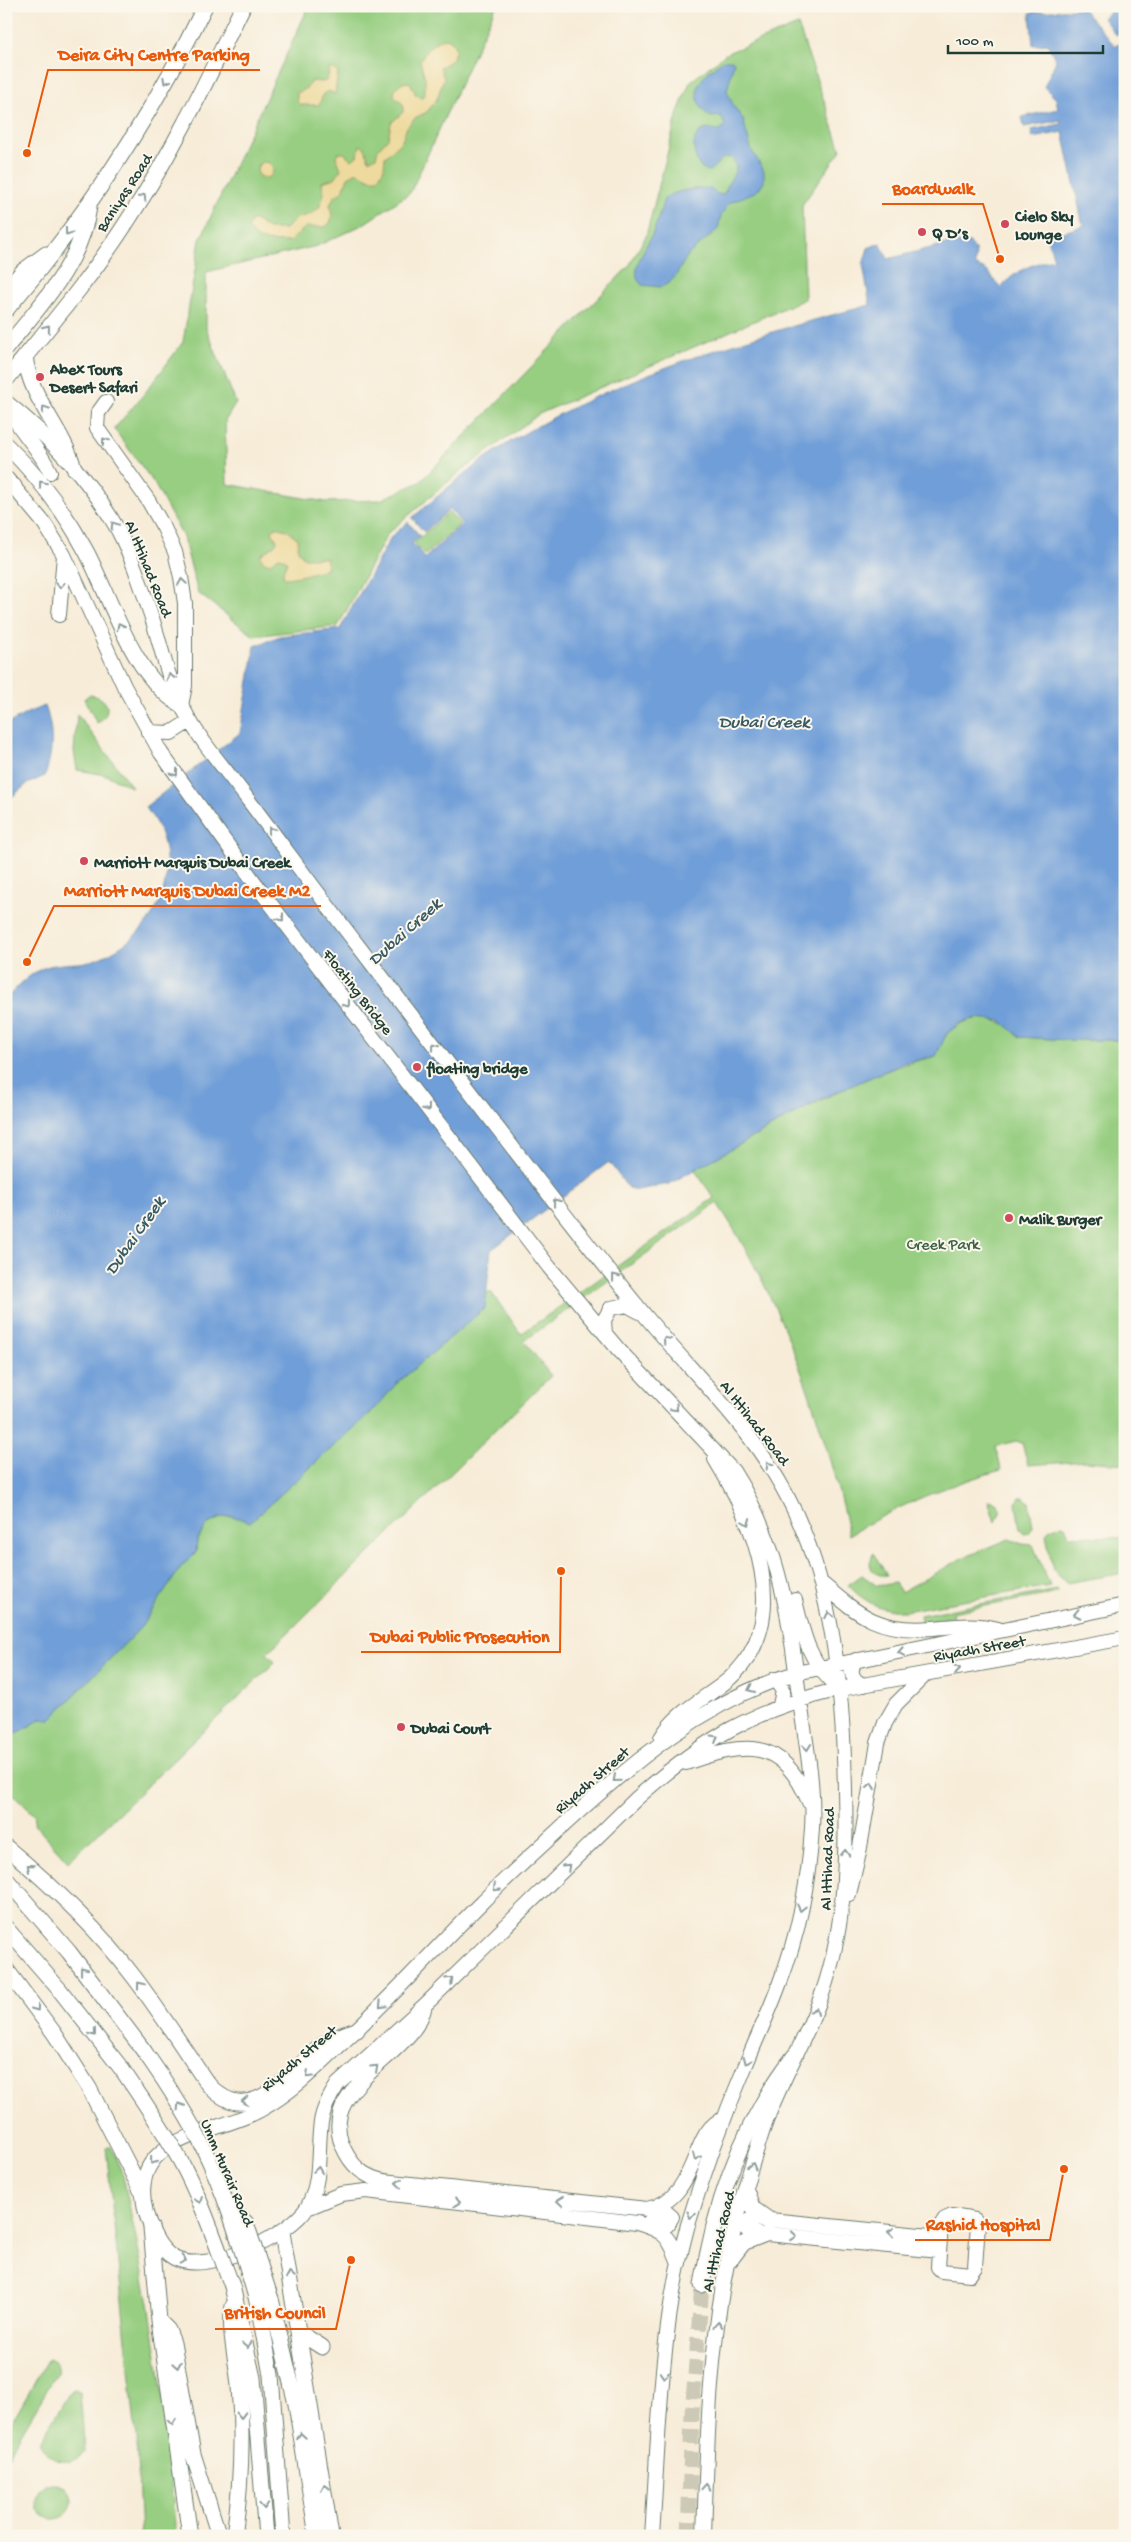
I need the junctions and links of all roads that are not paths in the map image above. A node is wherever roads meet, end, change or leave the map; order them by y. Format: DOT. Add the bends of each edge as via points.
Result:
graph roads {
  1 [pos="204,6"];
  2 [pos="242,6"];
  3 [pos="89,203"];
  4 [pos="54,250"];
  5 [pos="6,290"];
  6 [pos="6,310"];
  7 [pos="6,348"];
  8 [pos="25,356"];
  9 [pos="6,380"];
  10 [pos="6,402"];
  11 [pos="106,402"];
  12 [pos="6,445"];
  13 [pos="74,468"];
  14 [pos="50,472"];
  15 [pos="9,483"];
  16 [pos="64,555"];
  17 [pos="59,615"];
  18 [pos="181,705"];
  19 [pos="190,722"];
  20 [pos="148,732"];
  21 [pos="586,1240"];
  22 [pos="549,1267"];
  23 [pos="643,1313"];
  24 [pos="605,1334"];
  25 [pos="700,1432"];
  26 [pos="768,1537"];
  27 [pos="820,1582"];
  28 [pos="1125,1605"];
  29 [pos="1003,1631"];
  30 [pos="1125,1638"];
  31 [pos="856,1660"];
  32 [pos="836,1664"];
  33 [pos="818,1668"];
  34 [pos="796,1672"];
  35 [pos="924,1675"];
  36 [pos="775,1679"];
  37 [pos="864,1685"];
  38 [pos="840,1688"];
  39 [pos="800,1698"];
  40 [pos="780,1705"];
  41 [pos="656,1746"];
  42 [pos="671,1768"];
  43 [pos="812,1817"];
  44 [pos="6,1847"];
  45 [pos="6,1879"];
  46 [pos="842,1919"];
  47 [pos="6,1928"];
  48 [pos="6,1969"];
  49 [pos="425,2006"];
  50 [pos="357,2030"];
  51 [pos="794,2055"];
  52 [pos="724,2120"];
  53 [pos="746,2189"];
  54 [pos="141,2190"];
  55 [pos="307,2208"];
  56 [pos="640,2209"];
  57 [pos="778,2221"];
  58 [pos="636,2223"];
  59 [pos="151,2227"];
  60 [pos="282,2232"];
  61 [pos="760,2235"];
  62 [pos="679,2263"];
  63 [pos="726,2268"];
  64 [pos="702,2285"];
  65 [pos="234,2292"];
  66 [pos="265,2301"];
  67 [pos="159,2321"];
  68 [pos="300,2333"];
  69 [pos="322,2346"];
  70 [pos="190,2536"];
  71 [pos="219,2536"];
  72 [pos="234,2536"];
  73 [pos="266,2536"];
  74 [pos="283,2536"];
  75 [pos="316,2536"];
  76 [pos="331,2536"];
  77 [pos="652,2536"];
  78 [pos="704,2536"];
  1 -- 3 [label="main road, Baniyas Road, one-way" via="162,88"];
  8 -- 2 [label="main road, Baniyas Road, one-way" via="74,295 143,197 193,109"];
  3 -- 4 [label="main road, Baniyas Road, one-way"];
  3 -- 7 [label="main road" via="82,240 67,270"];
  4 -- 5 [label="main road" via="31,264"];
  4 -- 6 [label="main road, Baniyas Road"];
  8 -- 9 [label="main road, Baniyas Road"];
  13 -- 8 [label="main road, one-way" via="64,438 34,392"];
  10 -- 13 [label="main road, Al Ittihad Road" via="40,431"];
  10 -- 14 [label="main road" via="14,420 38,449"];
  18 -- 11 [label="main road, one-way" via="185,686 185,603 175,552 148,500 97,428 98,413"];
  18 -- 12 [label="main road, one-way" via="161,690 129,643 72,526 36,476"];
  18 -- 13 [label="main road, Al Ittihad Road, one-way" via="126,547 103,507"];
  15 -- 16 [label="main road" via="44,523"];
  16 -- 17 [label="main road, one-way"];
  16 -- 20 [label="main road"];
  18 -- 19 [label="main road, Al Ittihad Road"];
  19 -- 20 [label="main road" via="171,732"];
  21 -- 19 [label="main road, Floating Bridge, one-way"];
  20 -- 22 [label="main road, Floating Bridge, one-way" via="263,894"];
  23 -- 21 [label="main road, Al Ittihad Road, one-way"];
  22 -- 24 [label="main road, Al Ittihad Road"];
  23 -- 24 [label="main road" via="627,1305 611,1308 604,1320"];
  27 -- 23 [label="main road, Al Ittihad Road, one-way" via="789,1499 760,1452"];
  24 -- 25 [label="main road, Al Ittihad Road, one-way"];
  25 -- 26 [label="main road, Al Ittihad Road" via="733,1470"];
  25 -- 41 [label="main road, one-way" via="748,1525 761,1566 762,1616 752,1648 740,1667 673,1722"];
  26 -- 33 [label="main road" via="783,1561 804,1638"];
  26 -- 34 [label="main road, Al Ittihad Road" via="789,1615"];
  27 -- 29 [label="main road" via="875,1623 912,1630 966,1625"];
  32 -- 27 [label="main road, Al Ittihad Road, one-way"];
  28 -- 29 [label="main road, Riyadh Street, one-way"];
  29 -- 31 [label="main road, Riyadh Street, one-way"];
  35 -- 30 [label="main road, Riyadh Street, one-way"];
  31 -- 32 [label="main road, Riyadh Street"];
  31 -- 37 [label="main road" via="852,1664 852,1675 854,1680"];
  32 -- 33 [label="main road, Riyadh Street"];
  32 -- 38 [label="main road, Al Ittihad Road"];
  33 -- 34 [label="main road, Riyadh Street"];
  33 -- 38 [label="main road"];
  34 -- 36 [label="main road, Riyadh Street"];
  34 -- 39 [label="main road, Al Ittihad Road"];
  35 -- 37 [label="main road, Riyadh Street"];
  46 -- 35 [label="main road, one-way" via="885,1723 896,1704"];
  36 -- 40 [label="main road" via="784,1690"];
  36 -- 41 [label="main road, Riyadh Street, one-way" via="696,1718"];
  37 -- 38 [label="main road, Riyadh Street"];
  38 -- 39 [label="main road, Riyadh Street"];
  46 -- 38 [label="main road, Al Ittihad Road, one-way" via="846,1789"];
  39 -- 40 [label="main road, Riyadh Street"];
  39 -- 43 [label="main road, Al Ittihad Road, one-way" via="811,1781"];
  42 -- 40 [label="main road, Riyadh Street, one-way" via="744,1720"];
  41 -- 50 [label="main road, Riyadh Street, one-way" via="577,1813 483,1901"];
  42 -- 43 [label="main road" via="725,1750 740,1748 772,1753 784,1763 802,1788"];
  49 -- 42 [label="main road, Riyadh Street, one-way"];
  43 -- 52 [label="main road, Al Ittihad Road, one-way" via="808,1870 788,1959"];
  50 -- 44 [label="main road, one-way" via="327,2042 261,2098 250,2102 227,2099 207,2083 150,1998 96,1932"];
  66 -- 45 [label="main road, Umm Hurair Road, one-way, bridge" via="246,2223 237,2214 230,2213 202,2146 170,2089 69,1952"];
  51 -- 46 [label="main road, Al Ittihad Road, one-way" via="819,2003"];
  47 -- 65 [label="main road, one-way, bridge" via="60,1990 152,2113 206,2216"];
  48 -- 54 [label="main road, one-way" via="43,2017 89,2088"];
  55 -- 49 [label="main road, Riyadh Street, one-way" via="318,2174 324,2109 338,2084"];
  56 -- 49 [label="main road, one-way" via="380,2181 360,2171 343,2147 340,2119 344,2105 363,2079 417,2028"];
  50 -- 54 [label="main road, Riyadh Street, one-way" via="304,2080 274,2102 244,2118 171,2144 148,2166"];
  53 -- 51 [label="main road, Al Ittihad Road, one-way" via="762,2132"];
  51 -- 64 [label="main road" via="760,2105 738,2151 718,2207"];
  52 -- 56 [label="main road, one-way" via="709,2129 688,2174 672,2198 656,2207"];
  52 -- 62 [label="main road, Al Ittihad Road, one-way" via="694,2205"];
  53 -- 57 [label="main road" via="751,2205 758,2212"];
  53 -- 63 [label="main road, Al Ittihad Road"];
  54 -- 59 [label="main road, Riyadh Street"];
  55 -- 58 [label="main road, one-way" via="341,2194 366,2191"];
  55 -- 60 [label="main road, Riyadh Street"];
  56 -- 58 [label="main road" via="668,2212 671,2220 667,2225 645,2221"];
  57 -- 61 [label="main road" via="772,2224 750,2219 747,2230"];
  61 -- 57 [label="main road, one-way" via="939,2244"];
  58 -- 62 [label="main road" via="664,2234 671,2242"];
  59 -- 60 [label="main road, Riyadh Street, one-way" via="165,2251 186,2262 245,2252"];
  59 -- 67 [label="main road"];
  68 -- 60 [label="main road, one-way"];
  61 -- 63 [label="main road" via="740,2246"];
  62 -- 77 [label="main road, Al Ittihad Road, one-way" via="667,2340"];
  78 -- 63 [label="main road, Al Ittihad Road, one-way" via="713,2375"];
  65 -- 72 [label="main road, one-way" via="231,2321 239,2384 241,2437"];
  65 -- 73 [label="main road, one-way" via="258,2416"];
  66 -- 74 [label="main road"];
  75 -- 66 [label="main road, one-way" via="296,2404"];
  67 -- 70 [label="main road, one-way"];
  67 -- 71 [label="main road, one-way" via="168,2330 173,2343 193,2454"];
  68 -- 69 [label="main road"];
  76 -- 68 [label="main road, one-way"];
}
